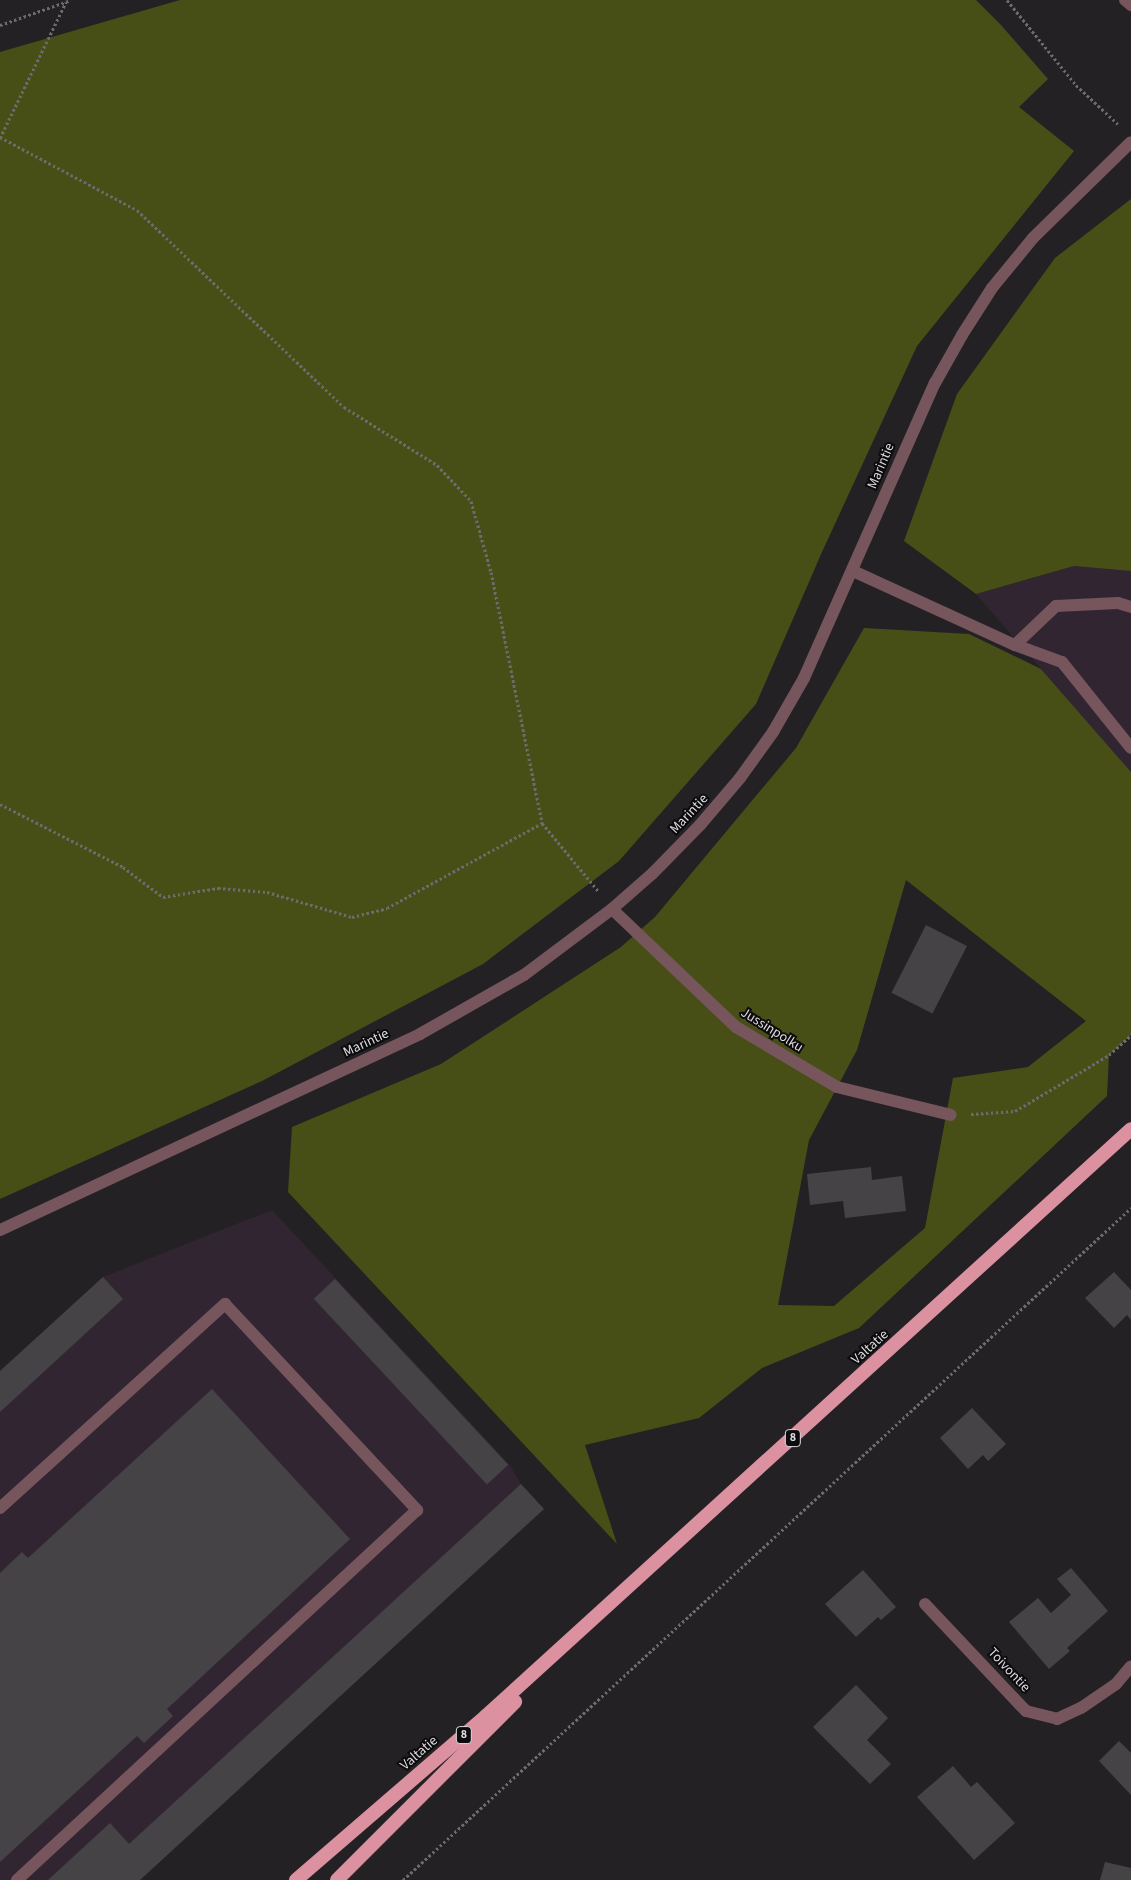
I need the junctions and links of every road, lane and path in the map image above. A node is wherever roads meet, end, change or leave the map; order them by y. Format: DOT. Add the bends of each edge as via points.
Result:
graph roads {
  1 [pos="71,0"];
  2 [pos="1007,0"];
  3 [pos="1125,0"];
  4 [pos="66,2"];
  5 [pos="1131,5"];
  6 [pos="0,25"];
  7 [pos="1124,130"];
  8 [pos="0,138"];
  9 [pos="1131,142"];
  10 [pos="853,571"];
  11 [pos="1131,607"];
  12 [pos="1015,645"];
  13 [pos="1131,748"];
  14 [pos="0,804"];
  15 [pos="542,823"];
  16 [pos="612,909"];
  17 [pos="1131,1035"];
  18 [pos="951,1115"];
  19 [pos="1131,1129"];
  20 [pos="1131,1208"];
  21 [pos="0,1230"];
  22 [pos="0,1508"];
  23 [pos="628,1587"];
  24 [pos="926,1604"];
  25 [pos="1131,1666"];
  26 [pos="17,1880"];
  27 [pos="296,1880"];
  28 [pos="337,1880"];
  29 [pos="403,1880"];
  1 -- 4 [label="path"];
  2 -- 7 [label="path" via="1076,85"];
  3 -- 5 [label="street"];
  4 -- 6 [label="path"];
  4 -- 8 [label="path"];
  8 -- 15 [label="path" via="137,210 344,407 437,465 471,501 491,572"];
  9 -- 10 [label="street, Marintie" via="1033,238 987,296 935,383"];
  10 -- 12 [label="street"];
  10 -- 16 [label="street, Marintie" via="804,678 773,732 700,825"];
  11 -- 12 [label="street" via="1118,604 1056,606"];
  12 -- 13 [label="street" via="1062,662"];
  14 -- 15 [label="path" via="123,867 163,898 218,888 267,892 352,917 387,908"];
  15 -- 16 [label="path"];
  16 -- 18 [label="street, Jussinpolku" via="736,1027 837,1087"];
  16 -- 21 [label="street, Marintie" via="524,975 420,1034"];
  17 -- 18 [label="path" via="1109,1055 1015,1111"];
  19 -- 23 [label="highway, Valtatie / 8"];
  20 -- 29 [label="path"];
  22 -- 26 [label="street" via="225,1304 417,1510"];
  23 -- 27 [label="highway, Valtatie / 8" via="486,1716"];
  23 -- 28 [label="highway, Valtatie / 8"];
  24 -- 25 [label="street, Toivontie" via="1026,1710 1057,1719 1116,1684"];
}
